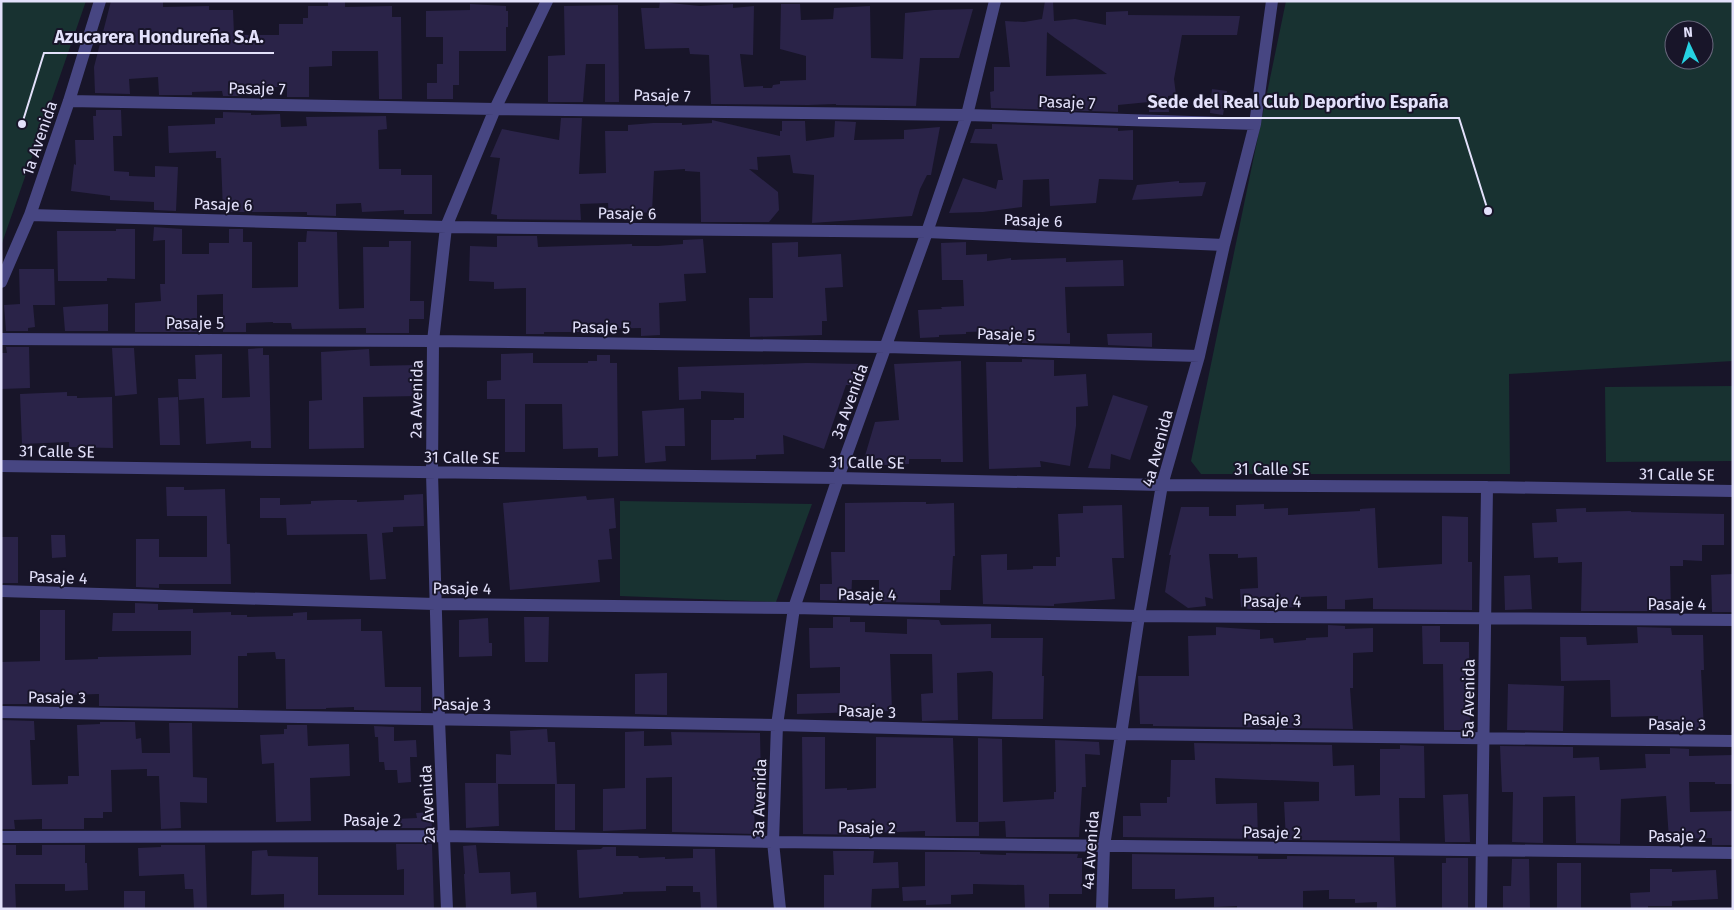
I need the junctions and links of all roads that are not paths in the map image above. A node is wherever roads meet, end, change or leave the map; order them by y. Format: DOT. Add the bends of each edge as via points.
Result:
graph roads {
  1 [pos="100,1"];
  2 [pos="548,1"];
  3 [pos="995,1"];
  4 [pos="1272,1"];
  5 [pos="69,101"];
  6 [pos="495,109"];
  7 [pos="967,115"];
  8 [pos="1255,124"];
  9 [pos="30,215"];
  10 [pos="446,227"];
  11 [pos="927,232"];
  12 [pos="1224,245"];
  13 [pos="1,282"];
  14 [pos="1,339"];
  15 [pos="433,341"];
  16 [pos="886,347"];
  17 [pos="1199,356"];
  18 [pos="1,466"];
  19 [pos="432,473"];
  20 [pos="838,478"];
  21 [pos="1162,485"];
  22 [pos="1487,487"];
  23 [pos="1733,491"];
  24 [pos="1,591"];
  25 [pos="435,604"];
  26 [pos="794,608"];
  27 [pos="1139,616"];
  28 [pos="1485,619"];
  29 [pos="1733,620"];
  30 [pos="1,712"];
  31 [pos="439,720"];
  32 [pos="777,725"];
  33 [pos="1120,734"];
  34 [pos="1484,738"];
  35 [pos="1733,741"];
  36 [pos="444,836"];
  37 [pos="1,837"];
  38 [pos="773,842"];
  39 [pos="1104,846"];
  40 [pos="1482,851"];
  41 [pos="1733,853"];
  42 [pos="448,909"];
  43 [pos="780,909"];
  44 [pos="1102,909"];
  45 [pos="1481,909"];
  1 -- 5 [label="street, 1a Avenida"];
  2 -- 6 [label="street, 2a Avenida"];
  3 -- 7 [label="street, 3a Avenida"];
  4 -- 8 [label="street, 4a Avenida"];
  5 -- 6 [label="street, Pasaje 7"];
  5 -- 9 [label="street, 1a Avenida"];
  6 -- 7 [label="street, Pasaje 7"];
  6 -- 10 [label="street, 2a Avenida"];
  7 -- 8 [label="street, Pasaje 7"];
  7 -- 11 [label="street, 3a Avenida"];
  8 -- 12 [label="street, 4a Avenida"];
  9 -- 10 [label="street, Pasaje 6"];
  9 -- 13 [label="street, 1a Avenida"];
  10 -- 11 [label="street, Pasaje 6"];
  10 -- 15 [label="street, 2a Avenida"];
  11 -- 12 [label="street, Pasaje 6"];
  11 -- 16 [label="street, 3a Avenida"];
  12 -- 17 [label="street, 4a Avenida"];
  14 -- 15 [label="street, Pasaje 5"];
  15 -- 16 [label="street, Pasaje 5"];
  15 -- 19 [label="street, 2a Avenida"];
  16 -- 17 [label="street, Pasaje 5"];
  16 -- 20 [label="street, 3a Avenida"];
  17 -- 21 [label="street, 4a Avenida"];
  18 -- 19 [label="street, 31 Calle SE"];
  19 -- 20 [label="street, 31 Calle SE"];
  19 -- 25 [label="street, 2a Avenida"];
  20 -- 21 [label="street, 31 Calle SE"];
  20 -- 26 [label="street, 3a Avenida"];
  21 -- 22 [label="street, 31 Calle SE"];
  21 -- 27 [label="street, 4a Avenida"];
  22 -- 23 [label="street, 31 Calle SE"];
  22 -- 28 [label="street, 5a Avenida"];
  24 -- 25 [label="street, Pasaje 4"];
  25 -- 26 [label="street, Pasaje 4"];
  25 -- 31 [label="street, 2a Avenida"];
  26 -- 27 [label="street, Pasaje 4"];
  26 -- 32 [label="street, 3a Avenida"];
  27 -- 28 [label="street, Pasaje 4"];
  27 -- 33 [label="street, 4a Avenida"];
  28 -- 29 [label="street, Pasaje 4"];
  28 -- 34 [label="street, 5a Avenida"];
  30 -- 31 [label="street, Pasaje 3"];
  31 -- 32 [label="street, Pasaje 3"];
  31 -- 36 [label="street, 2a Avenida"];
  32 -- 33 [label="street, Pasaje 3"];
  32 -- 38 [label="street, 3a Avenida"];
  33 -- 34 [label="street, Pasaje 3"];
  33 -- 39 [label="street, 4a Avenida"];
  34 -- 35 [label="street, Pasaje 3"];
  34 -- 40 [label="street, 5a Avenida"];
  36 -- 37 [label="street, Pasaje 2"];
  36 -- 38 [label="street, Pasaje 2"];
  36 -- 42 [label="street, 2a Avenida"];
  38 -- 39 [label="street, Pasaje 2"];
  38 -- 43 [label="street, 3a Avenida"];
  39 -- 40 [label="street, Pasaje 2"];
  39 -- 44 [label="street, 4a Avenida"];
  40 -- 41 [label="street, Pasaje 2"];
  40 -- 45 [label="street, 5a Avenida"];
}
